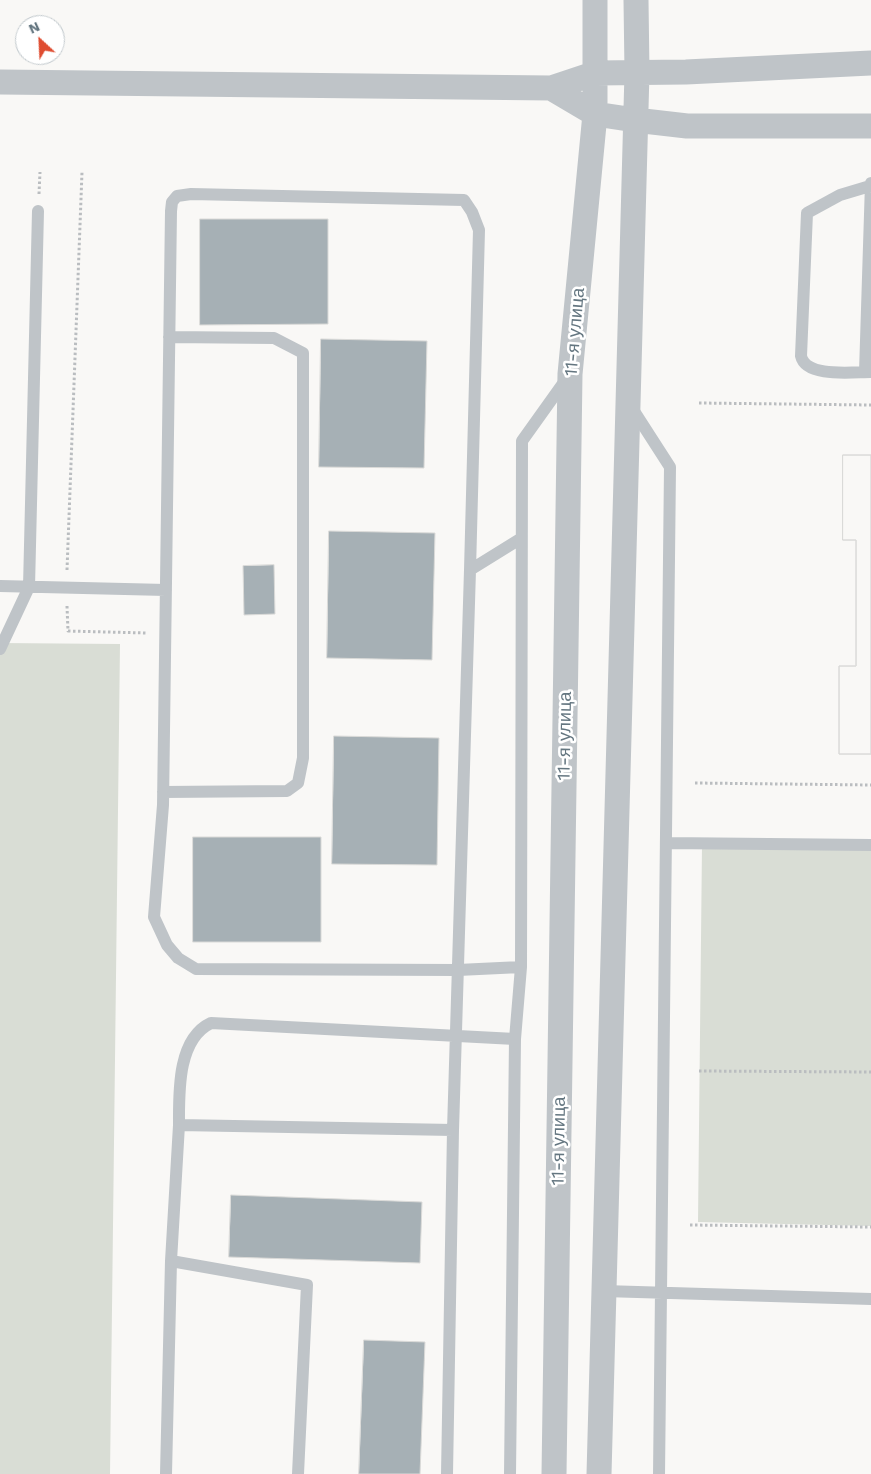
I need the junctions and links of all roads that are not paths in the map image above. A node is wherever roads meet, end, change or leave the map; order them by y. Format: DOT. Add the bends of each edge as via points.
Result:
graph roads {
  1 [pos="595,0"];
  2 [pos="636,0"];
  3 [pos="871,63"];
  4 [pos="596,72"];
  5 [pos="637,72"];
  6 [pos="0,82"];
  7 [pos="550,88"];
  8 [pos="595,114"];
  9 [pos="635,120"];
  10 [pos="871,126"];
  11 [pos="870,185"];
  12 [pos="38,211"];
  13 [pos="870,214"];
  14 [pos="869,287"];
  15 [pos="169,336"];
  16 [pos="868,372"];
  17 [pos="570,374"];
  18 [pos="627,401"];
  19 [pos="520,539"];
  20 [pos="470,570"];
  21 [pos="0,586"];
  22 [pos="29,587"];
  23 [pos="166,590"];
  24 [pos="0,650"];
  25 [pos="163,792"];
  26 [pos="666,843"];
  27 [pos="871,845"];
  28 [pos="521,967"];
  29 [pos="458,970"];
  30 [pos="456,1035"];
  31 [pos="515,1039"];
  32 [pos="179,1125"];
  33 [pos="453,1130"];
  34 [pos="171,1261"];
  35 [pos="604,1291"];
  36 [pos="661,1293"];
  37 [pos="871,1299"];
  38 [pos="166,1474"];
  39 [pos="298,1474"];
  40 [pos="447,1474"];
  41 [pos="510,1474"];
  42 [pos="554,1474"];
  43 [pos="599,1474"];
  44 [pos="659,1474"];
  1 -- 4 [label="street, 11-я улица"];
  2 -- 5 [label="street"];
  3 -- 5 [label="street"];
  4 -- 5 [label="street"];
  4 -- 7 [label="street"];
  4 -- 8 [label="street, 11-я улица"];
  5 -- 9 [label="street"];
  6 -- 7 [label="street"];
  7 -- 8 [label="street"];
  8 -- 9 [label="street"];
  8 -- 17 [label="street, 11-я улица"];
  9 -- 10 [label="street" via="687,126"];
  9 -- 18 [label="street"];
  11 -- 13 [label="lane"];
  11 -- 16 [label="lane" via="840,195 807,213 800,356 805,366 814,371"];
  12 -- 22 [label="lane"];
  13 -- 14 [label="lane"];
  14 -- 16 [label="lane"];
  15 -- 20 [label="lane" via="171,211 177,196 464,200 479,230"];
  15 -- 23 [label="lane"];
  15 -- 25 [label="lane" via="274,338 303,353 303,758 298,783 287,791"];
  17 -- 19 [label="lane" via="522,441"];
  17 -- 42 [label="street, 11-я улица"];
  18 -- 26 [label="lane" via="670,467"];
  18 -- 35 [label="street"];
  19 -- 20 [label="lane"];
  19 -- 28 [label="lane"];
  20 -- 29 [label="lane"];
  21 -- 22 [label="lane"];
  22 -- 23 [label="lane"];
  22 -- 24 [label="lane"];
  23 -- 25 [label="lane"];
  25 -- 29 [label="lane" via="154,917 167,945 178,958 196,969"];
  26 -- 27 [label="lane"];
  26 -- 36 [label="lane"];
  28 -- 29 [label="lane"];
  28 -- 31 [label="lane"];
  29 -- 30 [label="lane"];
  30 -- 31 [label="lane"];
  30 -- 32 [label="lane" via="211,1023 199,1028 185,1058 179,1088"];
  30 -- 33 [label="lane"];
  31 -- 41 [label="lane"];
  32 -- 33 [label="lane"];
  32 -- 34 [label="lane"];
  33 -- 40 [label="lane"];
  34 -- 38 [label="lane"];
  34 -- 39 [label="lane" via="307,1285"];
  35 -- 36 [label="lane"];
  35 -- 43 [label="street"];
  36 -- 37 [label="lane"];
  36 -- 44 [label="lane"];
}
